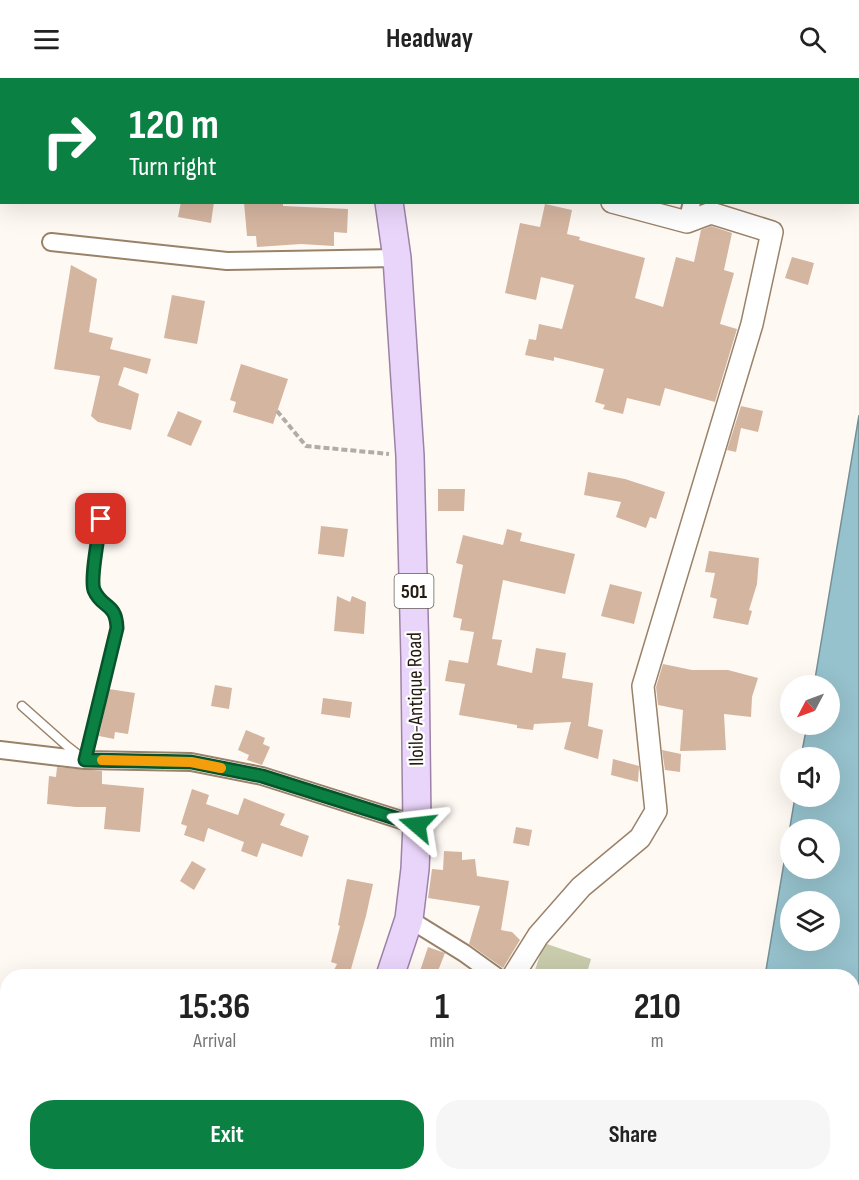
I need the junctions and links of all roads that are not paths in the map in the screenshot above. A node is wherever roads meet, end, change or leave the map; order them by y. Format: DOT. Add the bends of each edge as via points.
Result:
graph roads {
  1 [pos="389,204"];
  2 [pos="628,204"];
  3 [pos="690,212"];
  4 [pos="51,242"];
  5 [pos="398,258"];
  6 [pos="101,519"];
  7 [pos="22,706"];
  8 [pos="0,750"];
  9 [pos="85,760"];
  10 [pos="417,825"];
  11 [pos="409,919"];
  12 [pos="392,969"];
  13 [pos="486,969"];
  14 [pos="517,969"];
  1 -- 5 [label="main road, Iloilo-Antique Road / 501"];
  2 -- 3 [label="street"];
  3 -- 14 [label="street" via="711,213 772,232 752,324 643,687 656,811 640,838 581,887 538,936"];
  4 -- 5 [label="street" via="227,261"];
  5 -- 10 [label="main road, Iloilo-Antique Road / 501" via="410,456"];
  6 -- 9 [label="lane" via="92,586 98,598 117,615 117,628"];
  7 -- 9 [label="lane"];
  8 -- 9 [label="street"];
  9 -- 10 [label="street" via="191,762 252,774"];
  10 -- 11 [label="main road, Iloilo-Antique Road / 501"];
  11 -- 12 [label="main road, Iloilo-Antique Road / 501"];
  11 -- 13 [label="street"];
}
